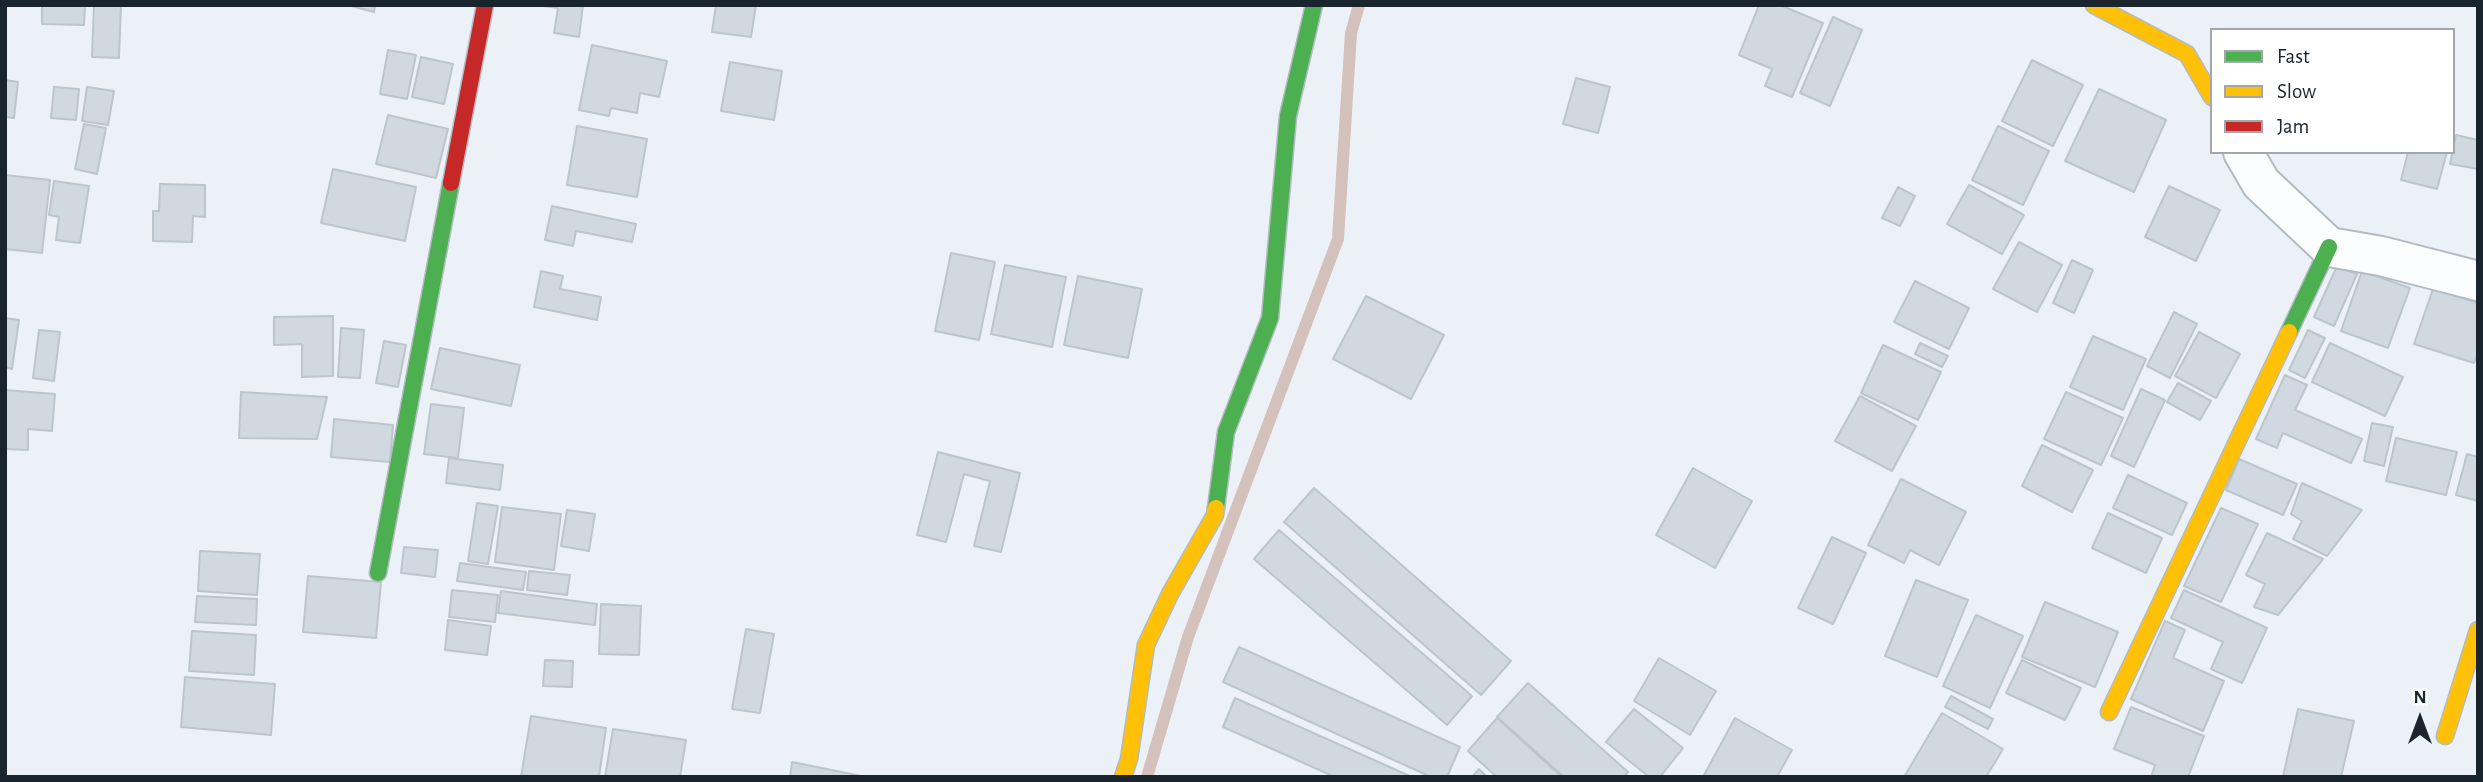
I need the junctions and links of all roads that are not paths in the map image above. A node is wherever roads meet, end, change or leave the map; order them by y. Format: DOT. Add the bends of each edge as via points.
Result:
graph roads {
  1 [pos="485,5"];
  2 [pos="1314,5"];
  3 [pos="2095,5"];
  4 [pos="2210,94"];
  5 [pos="2244,154"];
  6 [pos="2329,247"];
  7 [pos="2474,271"];
  8 [pos="378,573"];
  9 [pos="2478,630"];
  10 [pos="2109,712"];
  11 [pos="2445,736"];
  12 [pos="1122,777"];
  1 -- 8 [label="street"];
  2 -- 12 [label="street" via="1288,116 1270,318 1226,432 1214,515 1146,645 1129,759"];
  3 -- 4 [label="street" via="2187,54"];
  5 -- 6 [label="street" via="2261,183"];
  6 -- 7 [label="street"];
  6 -- 10 [label="street"];
  9 -- 11 [label="street"];
}
